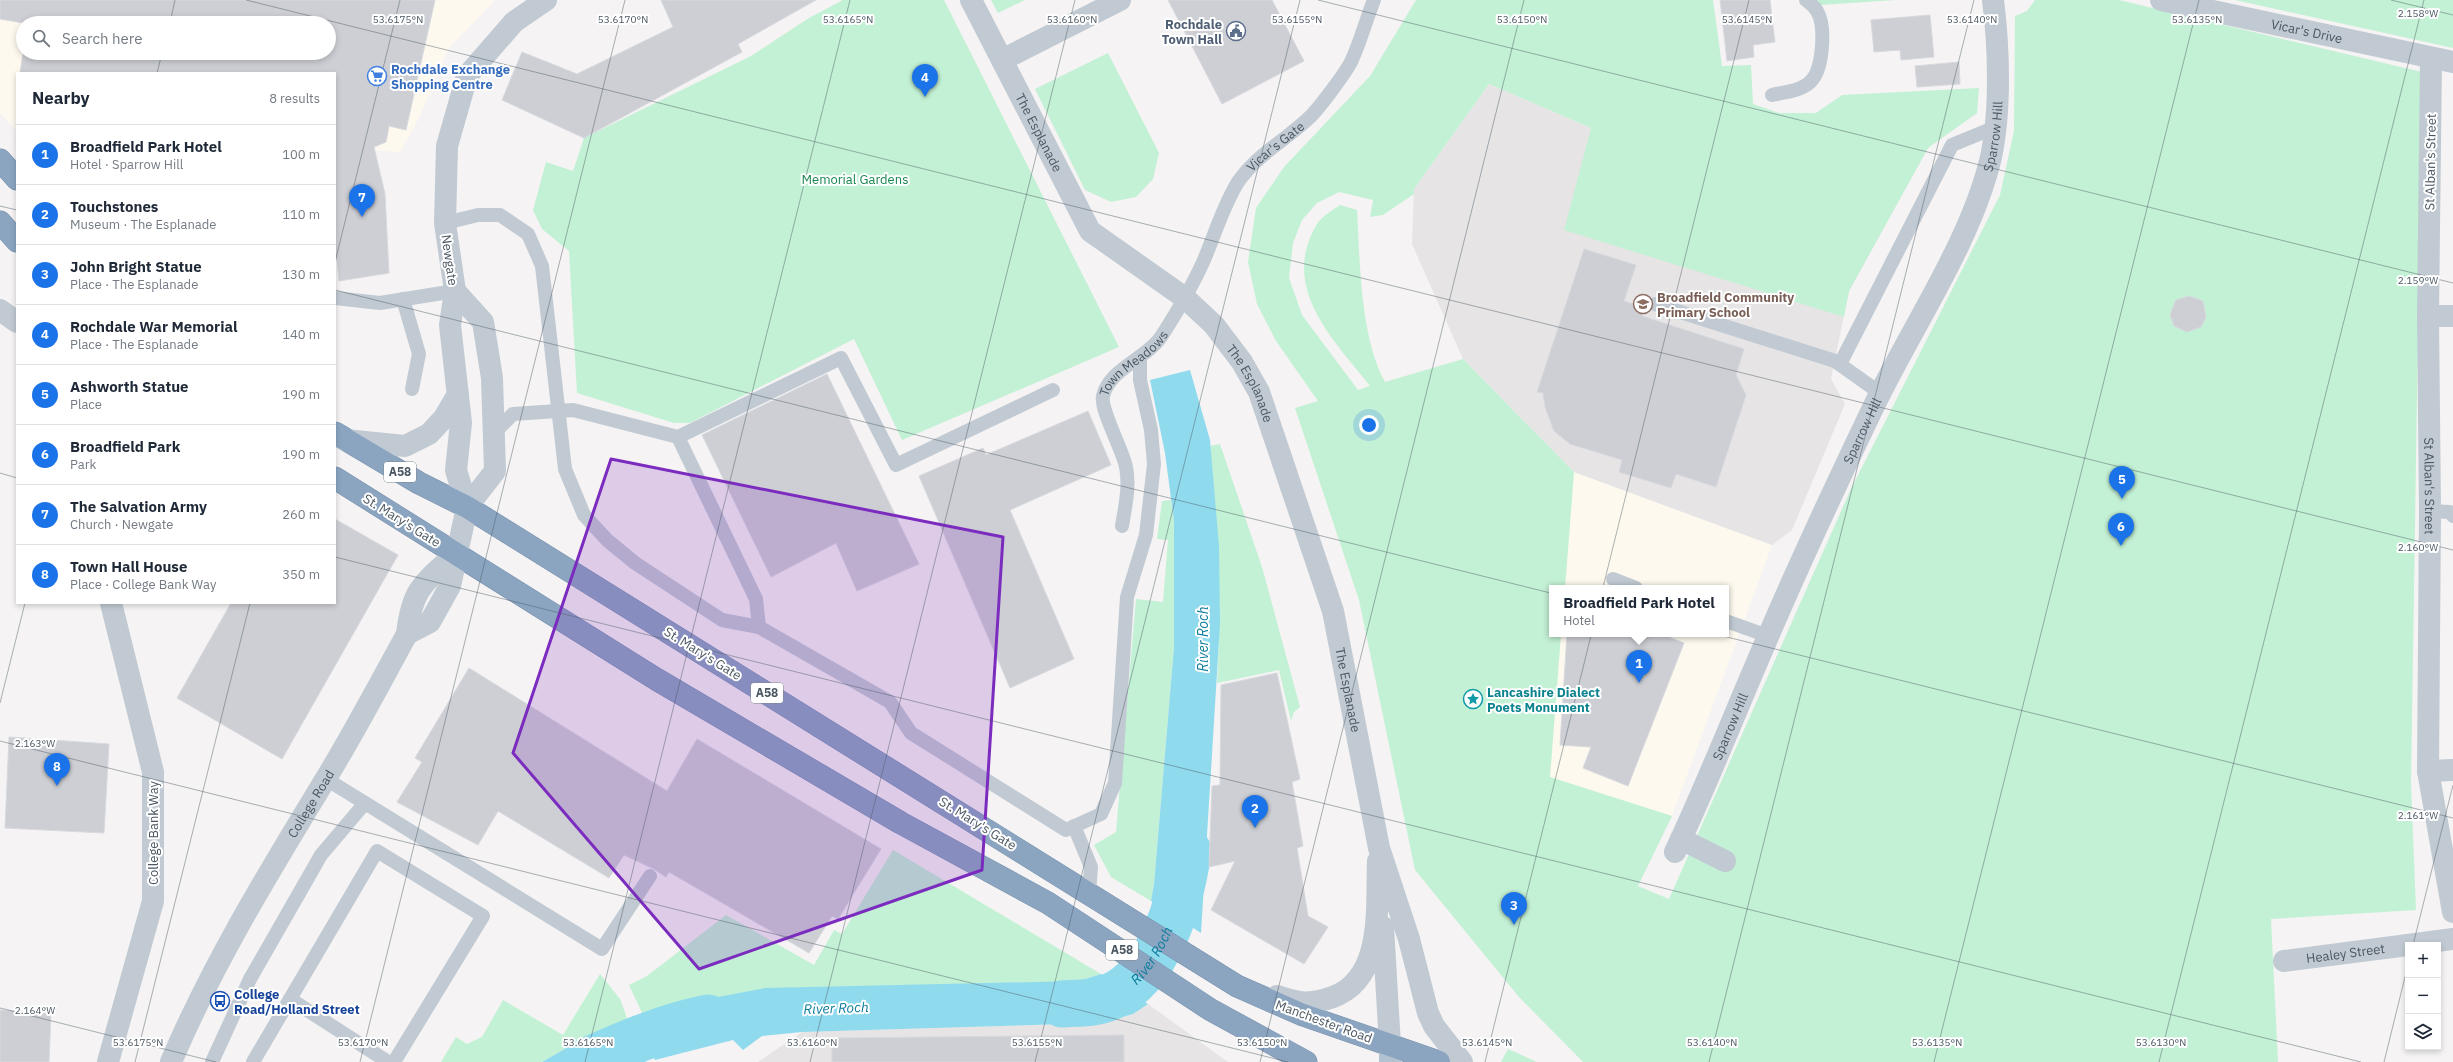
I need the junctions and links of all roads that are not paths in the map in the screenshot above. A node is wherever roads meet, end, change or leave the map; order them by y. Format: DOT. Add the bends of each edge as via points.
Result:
graph roads {
  1 [pos="546,0"];
  2 [pos="971,0"];
  3 [pos="1120,0"];
  4 [pos="1374,0"];
  5 [pos="1806,0"];
  6 [pos="1993,0"];
  7 [pos="2161,0"];
  8 [pos="2432,58"];
  9 [pos="1002,60"];
  10 [pos="2453,62"];
  11 [pos="1772,94"];
  12 [pos="1996,127"];
  13 [pos="0,160"];
  14 [pos="16,178"];
  15 [pos="0,222"];
  16 [pos="445,224"];
  17 [pos="16,240"];
  18 [pos="455,291"];
  19 [pos="336,298"];
  20 [pos="1185,298"];
  21 [pos="403,299"];
  22 [pos="1655,304"];
  23 [pos="0,310"];
  24 [pos="2428,316"];
  25 [pos="2453,316"];
  26 [pos="16,321"];
  27 [pos="1140,357"];
  28 [pos="1840,364"];
  29 [pos="412,389"];
  30 [pos="1053,390"];
  31 [pos="1880,393"];
  32 [pos="458,394"];
  33 [pos="557,410"];
  34 [pos="494,433"];
  35 [pos="340,436"];
  36 [pos="678,437"];
  37 [pos="336,479"];
  38 [pos="467,507"];
  39 [pos="2430,511"];
  40 [pos="2453,516"];
  41 [pos="1122,526"];
  42 [pos="456,554"];
  43 [pos="1612,579"];
  44 [pos="1628,585"];
  45 [pos="111,604"];
  46 [pos="1729,622"];
  47 [pos="759,627"];
  48 [pos="1768,636"];
  49 [pos="2453,770"];
  50 [pos="2428,771"];
  51 [pos="326,779"];
  52 [pos="365,803"];
  53 [pos="1074,826"];
  54 [pos="1379,848"];
  55 [pos="1725,861"];
  56 [pos="650,876"];
  57 [pos="1089,893"];
  58 [pos="2453,912"];
  59 [pos="2453,939"];
  60 [pos="2430,942"];
  61 [pos="2405,945"];
  62 [pos="2284,961"];
  63 [pos="1237,986"];
  64 [pos="290,999"];
  65 [pos="1245,1028"];
  66 [pos="1390,1053"];
  67 [pos="108,1062"];
  68 [pos="171,1062"];
  69 [pos="212,1062"];
  70 [pos="253,1062"];
  71 [pos="388,1062"];
  72 [pos="394,1062"];
  73 [pos="1291,1062"];
  74 [pos="1306,1062"];
  75 [pos="1439,1062"];
  76 [pos="1462,1062"];
  1 -- 16 [label="street, Newgate" via="514,22 467,76 447,146"];
  2 -- 9 [label="street, The Esplanade"];
  3 -- 9 [label="street"];
  4 -- 20 [label="lane, Vicar's Gate" via="1351,63 1317,108 1282,142 1250,167 1238,183"];
  5 -- 11 [label="lane" via="1817,11 1820,21 1822,61 1812,80 1798,89"];
  6 -- 12 [label="street, Sparrow Hill" via="1997,65"];
  7 -- 8 [label="street, Vicar's Drive"];
  8 -- 10 [label="street, Vicar's Drive"];
  8 -- 24 [label="street, St Alban's Street"];
  9 -- 20 [label="street, The Esplanade" via="1090,231"];
  12 -- 28 [label="lane" via="1952,145"];
  12 -- 31 [label="street, Sparrow Hill" via="1991,157 1979,198 1952,256"];
  13 -- 14 [label="highway"];
  15 -- 17 [label="highway"];
  16 -- 18 [label="street, Newgate"];
  16 -- 33 [label="lane" via="478,215 500,215 528,234 542,266"];
  18 -- 21 [label="lane"];
  18 -- 32 [label="street, Newgate" via="450,325"];
  18 -- 34 [label="street" via="483,322 492,378"];
  19 -- 21 [label="lane" via="380,303"];
  20 -- 27 [label="lane, Town Meadows" via="1160,338"];
  20 -- 54 [label="street, The Esplanade" via="1214,325 1242,362 1260,392 1333,611"];
  21 -- 29 [label="lane" via="419,354"];
  22 -- 28 [label="lane"];
  23 -- 26 [label="street"];
  24 -- 25 [label="street"];
  24 -- 39 [label="street, St Alban's Street"];
  27 -- 41 [label="lane, Town Meadows" via="1117,375 1106,387 1102,398 1126,466 1128,484"];
  27 -- 53 [label="lane" via="1140,380 1151,430 1154,464 1146,535 1128,596 1115,783 1101,814"];
  28 -- 31 [label="lane"];
  30 -- 36 [label="lane" via="896,465 841,358"];
  31 -- 48 [label="street, Sparrow Hill"];
  32 -- 35 [label="street" via="444,418 429,434 405,446"];
  32 -- 38 [label="street, Newgate" via="461,423 456,470"];
  33 -- 34 [label="lane" via="513,414"];
  33 -- 36 [label="lane" via="573,410"];
  33 -- 47 [label="lane" via="565,469 584,515 602,535 635,563 722,620"];
  34 -- 38 [label="street" via="495,471"];
  35 -- 38 [label="highway, St. Mary's Gate / A58" via="419,483"];
  36 -- 47 [label="lane" via="756,599"];
  37 -- 42 [label="highway, St. Mary's Gate / A58"];
  38 -- 42 [label="street, Newgate"];
  38 -- 57 [label="highway, St. Mary's Gate / A58"];
  39 -- 40 [label="lane" via="2450,512"];
  39 -- 50 [label="street, St Alban's Street"];
  42 -- 51 [label="street, College Road" via="422,583 410,609 407,634"];
  42 -- 65 [label="highway, St. Mary's Gate / A58" via="683,695 901,823 1048,903 1211,1010"];
  43 -- 44 [label="lane"];
  45 -- 67 [label="street, College Bank Way" via="153,772 153,901"];
  46 -- 48 [label="lane"];
  47 -- 53 [label="lane" via="890,702 911,733 1066,830"];
  48 -- 55 [label="street, Sparrow Hill" via="1678,845"];
  49 -- 50 [label="street"];
  50 -- 58 [label="street, St Alban's Street"];
  51 -- 52 [label="lane"];
  51 -- 68 [label="street, College Road" via="215,966"];
  52 -- 56 [label="lane" via="602,949"];
  52 -- 69 [label="lane" via="321,855 250,979"];
  53 -- 57 [label="lane" via="1091,867"];
  54 -- 63 [label="street, The Esplanade" via="1374,935 1366,969 1355,983 1342,993 1304,1004"];
  54 -- 66 [label="street, The Esplanade"];
  54 -- 76 [label="street, The Esplanade" via="1428,1013 1438,1032"];
  57 -- 63 [label="highway, Manchester Road / A58"];
  59 -- 60 [label="street, Healey Street"];
  61 -- 62 [label="street, Healey Street"];
  63 -- 66 [label="highway, Manchester Road / A58"];
  64 -- 70 [label="lane"];
  64 -- 71 [label="lane"];
  64 -- 72 [label="lane" via="377,851 483,916"];
  65 -- 73 [label="main road"];
  65 -- 74 [label="highway, A58"];
  66 -- 75 [label="highway, Manchester Road / A58"];
}
